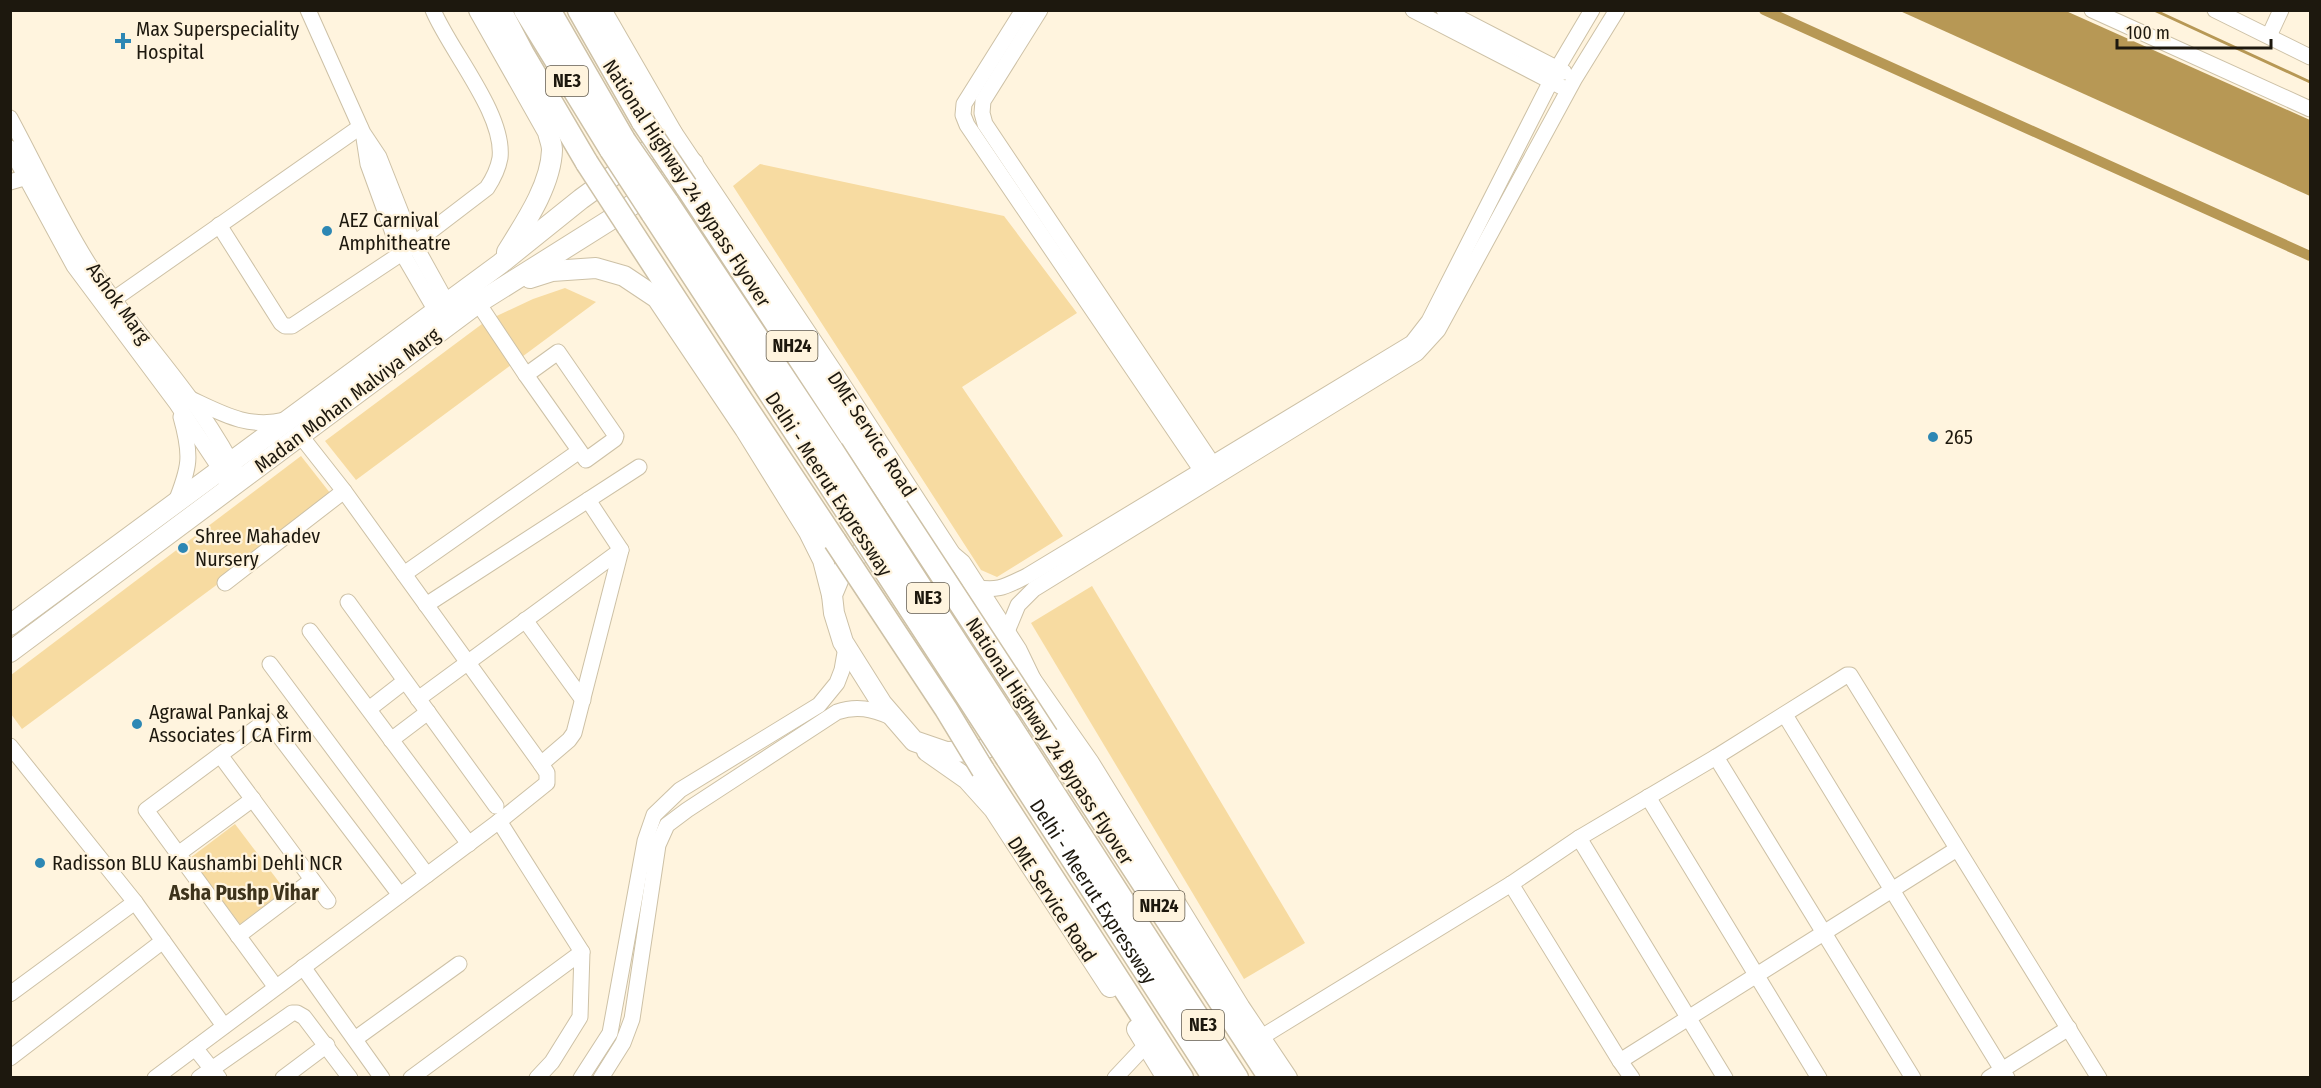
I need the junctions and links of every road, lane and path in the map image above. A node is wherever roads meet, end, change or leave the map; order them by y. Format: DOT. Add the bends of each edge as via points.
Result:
graph roads {
  1 [pos="308,10"];
  2 [pos="433,10"];
  3 [pos="479,10"];
  4 [pos="500,10"];
  5 [pos="525,10"];
  6 [pos="549,10"];
  7 [pos="579,10"];
  8 [pos="601,10"];
  9 [pos="1023,10"];
  10 [pos="1040,10"];
  11 [pos="1413,10"];
  12 [pos="1444,10"];
  13 [pos="1592,10"];
  14 [pos="1617,10"];
  15 [pos="2092,10"];
  16 [pos="2215,10"];
  17 [pos="2280,10"];
  18 [pos="2269,36"];
  19 [pos="2310,57"];
  20 [pos="1554,75"];
  21 [pos="1571,84"];
  22 [pos="2310,109"];
  23 [pos="10,118"];
  24 [pos="361,130"];
  25 [pos="672,133"];
  26 [pos="618,145"];
  27 [pos="10,148"];
  28 [pos="693,163"];
  29 [pos="33,175"];
  30 [pos="10,183"];
  31 [pos="219,225"];
  32 [pos="414,244"];
  33 [pos="402,253"];
  34 [pos="500,264"];
  35 [pos="506,285"];
  36 [pos="110,302"];
  37 [pos="478,303"];
  38 [pos="442,307"];
  39 [pos="526,375"];
  40 [pos="184,401"];
  41 [pos="296,426"];
  42 [pos="578,452"];
  43 [pos="639,467"];
  44 [pos="1211,473"];
  45 [pos="230,475"];
  46 [pos="344,491"];
  47 [pos="588,501"];
  48 [pos="175,504"];
  49 [pos="621,550"];
  50 [pos="950,554"];
  51 [pos="404,574"];
  52 [pos="225,583"];
  53 [pos="975,587"];
  54 [pos="832,595"];
  55 [pos="348,602"];
  56 [pos="426,605"];
  57 [pos="525,620"];
  58 [pos="10,625"];
  59 [pos="310,631"];
  60 [pos="1006,634"];
  61 [pos="846,647"];
  62 [pos="10,652"];
  63 [pos="467,663"];
  64 [pos="270,664"];
  65 [pos="1030,680"];
  66 [pos="405,681"];
  67 [pos="418,699"];
  68 [pos="583,700"];
  69 [pos="369,710"];
  70 [pos="428,712"];
  71 [pos="1785,715"];
  72 [pos="894,718"];
  73 [pos="391,740"];
  74 [pos="914,741"];
  75 [pos="10,746"];
  76 [pos="220,755"];
  77 [pos="1716,757"];
  78 [pos="541,764"];
  79 [pos="680,790"];
  80 [pos="1648,797"];
  81 [pos="253,800"];
  82 [pos="696,804"];
  83 [pos="498,814"];
  84 [pos="1579,838"];
  85 [pos="468,844"];
  86 [pos="1958,849"];
  87 [pos="178,854"];
  88 [pos="427,875"];
  89 [pos="312,880"];
  90 [pos="1511,884"];
  91 [pos="1892,890"];
  92 [pos="400,895"];
  93 [pos="328,901"];
  94 [pos="135,902"];
  95 [pos="1824,933"];
  96 [pos="238,936"];
  97 [pos="163,941"];
  98 [pos="582,952"];
  99 [pos="459,964"];
  100 [pos="303,967"];
  101 [pos="1756,975"];
  102 [pos="1160,976"];
  103 [pos="275,986"];
  104 [pos="10,994"];
  105 [pos="1689,1018"];
  106 [pos="224,1026"];
  107 [pos="2069,1028"];
  108 [pos="1260,1038"];
  109 [pos="355,1039"];
  110 [pos="1147,1044"];
  111 [pos="327,1045"];
  112 [pos="195,1048"];
  113 [pos="10,1058"];
  114 [pos="1620,1061"];
  115 [pos="215,1073"];
  116 [pos="2000,1075"];
  117 [pos="155,1077"];
  118 [pos="199,1077"];
  119 [pos="283,1077"];
  120 [pos="350,1077"];
  121 [pos="382,1077"];
  122 [pos="411,1077"];
  123 [pos="537,1077"];
  124 [pos="581,1077"];
  125 [pos="601,1077"];
  126 [pos="1115,1077"];
  127 [pos="1167,1077"];
  128 [pos="1182,1077"];
  129 [pos="1214,1077"];
  130 [pos="1237,1077"];
  131 [pos="1270,1077"];
  132 [pos="1287,1077"];
  133 [pos="1632,1077"];
  134 [pos="1725,1077"];
  135 [pos="1820,1077"];
  136 [pos="1913,1077"];
  137 [pos="2099,1077"];
  1 -- 24 [label="street"];
  2 -- 32 [label="street" via="487,107 498,134 500,157 487,188"];
  3 -- 34 [label="main road" via="548,132 552,150 534,208"];
  4 -- 128 [label="highway, bridge" via="587,163 933,689"];
  5 -- 26 [label="highway, Delhi - Meerut Expressway / NE3"];
  6 -- 26 [label="highway, Delhi - Meerut Expressway / NE3"];
  7 -- 131 [label="highway, National Highway 24 Bypass Flyover / NH24, bridge" via="652,137"];
  8 -- 25 [label="main road, DME Service Road"];
  9 -- 44 [label="street" via="964,104 967,125"];
  10 -- 44 [label="street" via="982,101 985,124"];
  11 -- 20 [label="street"];
  12 -- 20 [label="street"];
  13 -- 20 [label="street"];
  14 -- 21 [label="street"];
  15 -- 22 [label="street"];
  16 -- 18 [label="street"];
  17 -- 18 [label="street"];
  18 -- 19 [label="street"];
  20 -- 21 [label="street"];
  20 -- 44 [label="street" via="1429,321 1412,343"];
  21 -- 44 [label="street" via="1438,330 1417,353"];
  23 -- 29 [label="street, Ashok Marg"];
  24 -- 31 [label="street"];
  24 -- 32 [label="street" via="379,157"];
  24 -- 33 [label="street" via="368,164"];
  25 -- 28 [label="main road, DME Service Road"];
  25 -- 34 [label="main road, Madan Mohan Malviya Marg"];
  26 -- 102 [label="highway, Delhi - Meerut Expressway / NE3, bridge"];
  27 -- 29 [label="street, Ashok Marg"];
  28 -- 35 [label="main road, Madan Mohan Malviya Marg"];
  28 -- 50 [label="main road, DME Service Road"];
  29 -- 30 [label="street"];
  29 -- 36 [label="street, Ashok Marg" via="74,266"];
  31 -- 33 [label="street" via="281,323 288,327"];
  31 -- 36 [label="street"];
  32 -- 33 [label="street"];
  32 -- 38 [label="street"];
  33 -- 38 [label="street"];
  34 -- 38 [label="main road, Madan Mohan Malviya Marg"];
  35 -- 37 [label="main road, Madan Mohan Malviya Marg"];
  35 -- 54 [label="main road" via="552,271 596,268 624,276 657,297 809,532 823,560"];
  36 -- 40 [label="street, Ashok Marg"];
  37 -- 39 [label="street"];
  37 -- 41 [label="main road, Madan Mohan Malviya Marg"];
  38 -- 41 [label="main road, Madan Mohan Malviya Marg"];
  39 -- 42 [label="street"];
  39 -- 42 [label="street" via="560,352 615,433 615,439 587,459"];
  40 -- 41 [label="street" via="263,424"];
  40 -- 45 [label="street, Ashok Marg"];
  40 -- 48 [label="street" via="190,452"];
  41 -- 45 [label="main road, Madan Mohan Malviya Marg"];
  41 -- 46 [label="street"];
  42 -- 51 [label="street"];
  43 -- 47 [label="street"];
  44 -- 53 [label="street" via="1027,576 993,590"];
  44 -- 60 [label="street" via="1034,589 1018,605"];
  45 -- 48 [label="main road, Madan Mohan Malviya Marg"];
  45 -- 62 [label="main road, Madan Mohan Malviya Marg"];
  46 -- 51 [label="street"];
  46 -- 52 [label="street"];
  47 -- 49 [label="street"];
  47 -- 56 [label="street"];
  48 -- 58 [label="main road, Madan Mohan Malviya Marg"];
  49 -- 57 [label="street"];
  49 -- 68 [label="street"];
  50 -- 53 [label="main road"];
  50 -- 54 [label="main road" via="935,542 912,534 875,542 847,564"];
  51 -- 56 [label="street"];
  53 -- 60 [label="main road"];
  54 -- 61 [label="main road"];
  55 -- 66 [label="street"];
  56 -- 63 [label="street"];
  57 -- 63 [label="street"];
  57 -- 68 [label="street"];
  59 -- 69 [label="street"];
  60 -- 65 [label="main road"];
  61 -- 72 [label="main road"];
  61 -- 79 [label="street" via="837,683 819,705"];
  63 -- 67 [label="street"];
  63 -- 78 [label="street"];
  64 -- 88 [label="street"];
  65 -- 74 [label="main road" via="1032,697 1025,719 1007,737 981,751 946,752"];
  65 -- 108 [label="main road" via="1089,763"];
  66 -- 67 [label="street"];
  66 -- 69 [label="street"];
  67 -- 70 [label="street"];
  68 -- 78 [label="street" via="572,737"];
  69 -- 73 [label="street"];
  70 -- 73 [label="street"];
  70 -- 83 [label="street"];
  71 -- 77 [label="street"];
  71 -- 86 [label="street" via="1850,675"];
  71 -- 91 [label="street"];
  72 -- 74 [label="main road"];
  72 -- 82 [label="street" via="861,708 837,712"];
  73 -- 85 [label="street"];
  74 -- 110 [label="main road, DME Service Road" via="967,779 994,809"];
  75 -- 94 [label="street"];
  76 -- 81 [label="street"];
  76 -- 87 [label="street" via="146,810"];
  76 -- 92 [label="street" via="267,720"];
  77 -- 80 [label="street"];
  77 -- 95 [label="street"];
  78 -- 83 [label="street" via="548,777 545,786"];
  79 -- 82 [label="street"];
  79 -- 124 [label="street" via="654,815 645,841 610,1033"];
  80 -- 84 [label="street"];
  80 -- 101 [label="street"];
  81 -- 87 [label="street"];
  81 -- 89 [label="street"];
  82 -- 125 [label="street" via="667,825 658,845 632,1019 623,1043"];
  83 -- 85 [label="street"];
  83 -- 98 [label="street"];
  84 -- 90 [label="street"];
  84 -- 105 [label="street"];
  85 -- 88 [label="street"];
  86 -- 91 [label="street"];
  86 -- 107 [label="street"];
  87 -- 96 [label="street"];
  88 -- 92 [label="street"];
  89 -- 93 [label="street"];
  89 -- 96 [label="street"];
  90 -- 108 [label="street"];
  90 -- 114 [label="street"];
  91 -- 95 [label="street"];
  91 -- 116 [label="street"];
  92 -- 100 [label="street"];
  94 -- 97 [label="street"];
  94 -- 104 [label="street"];
  95 -- 101 [label="street"];
  95 -- 136 [label="street"];
  96 -- 103 [label="street"];
  97 -- 106 [label="street"];
  97 -- 113 [label="street"];
  98 -- 122 [label="street"];
  98 -- 123 [label="street" via="580,1017 552,1062"];
  99 -- 109 [label="street"];
  100 -- 103 [label="street"];
  100 -- 109 [label="street"];
  101 -- 105 [label="street"];
  101 -- 135 [label="street"];
  102 -- 129 [label="highway, Delhi - Meerut Expressway / NE3"];
  102 -- 130 [label="highway, Delhi - Meerut Expressway / NE3"];
  103 -- 106 [label="street"];
  105 -- 114 [label="street"];
  105 -- 134 [label="street"];
  106 -- 112 [label="street"];
  107 -- 116 [label="street"];
  107 -- 137 [label="street"];
  108 -- 132 [label="main road"];
  109 -- 121 [label="street"];
  110 -- 126 [label="street"];
  110 -- 127 [label="main road, DME Service Road"];
  111 -- 115 [label="street" via="304,1017 292,1013"];
  111 -- 119 [label="street"];
  111 -- 120 [label="street"];
  112 -- 115 [label="street"];
  112 -- 117 [label="street"];
  114 -- 133 [label="street"];
  115 -- 118 [label="street"];
}
